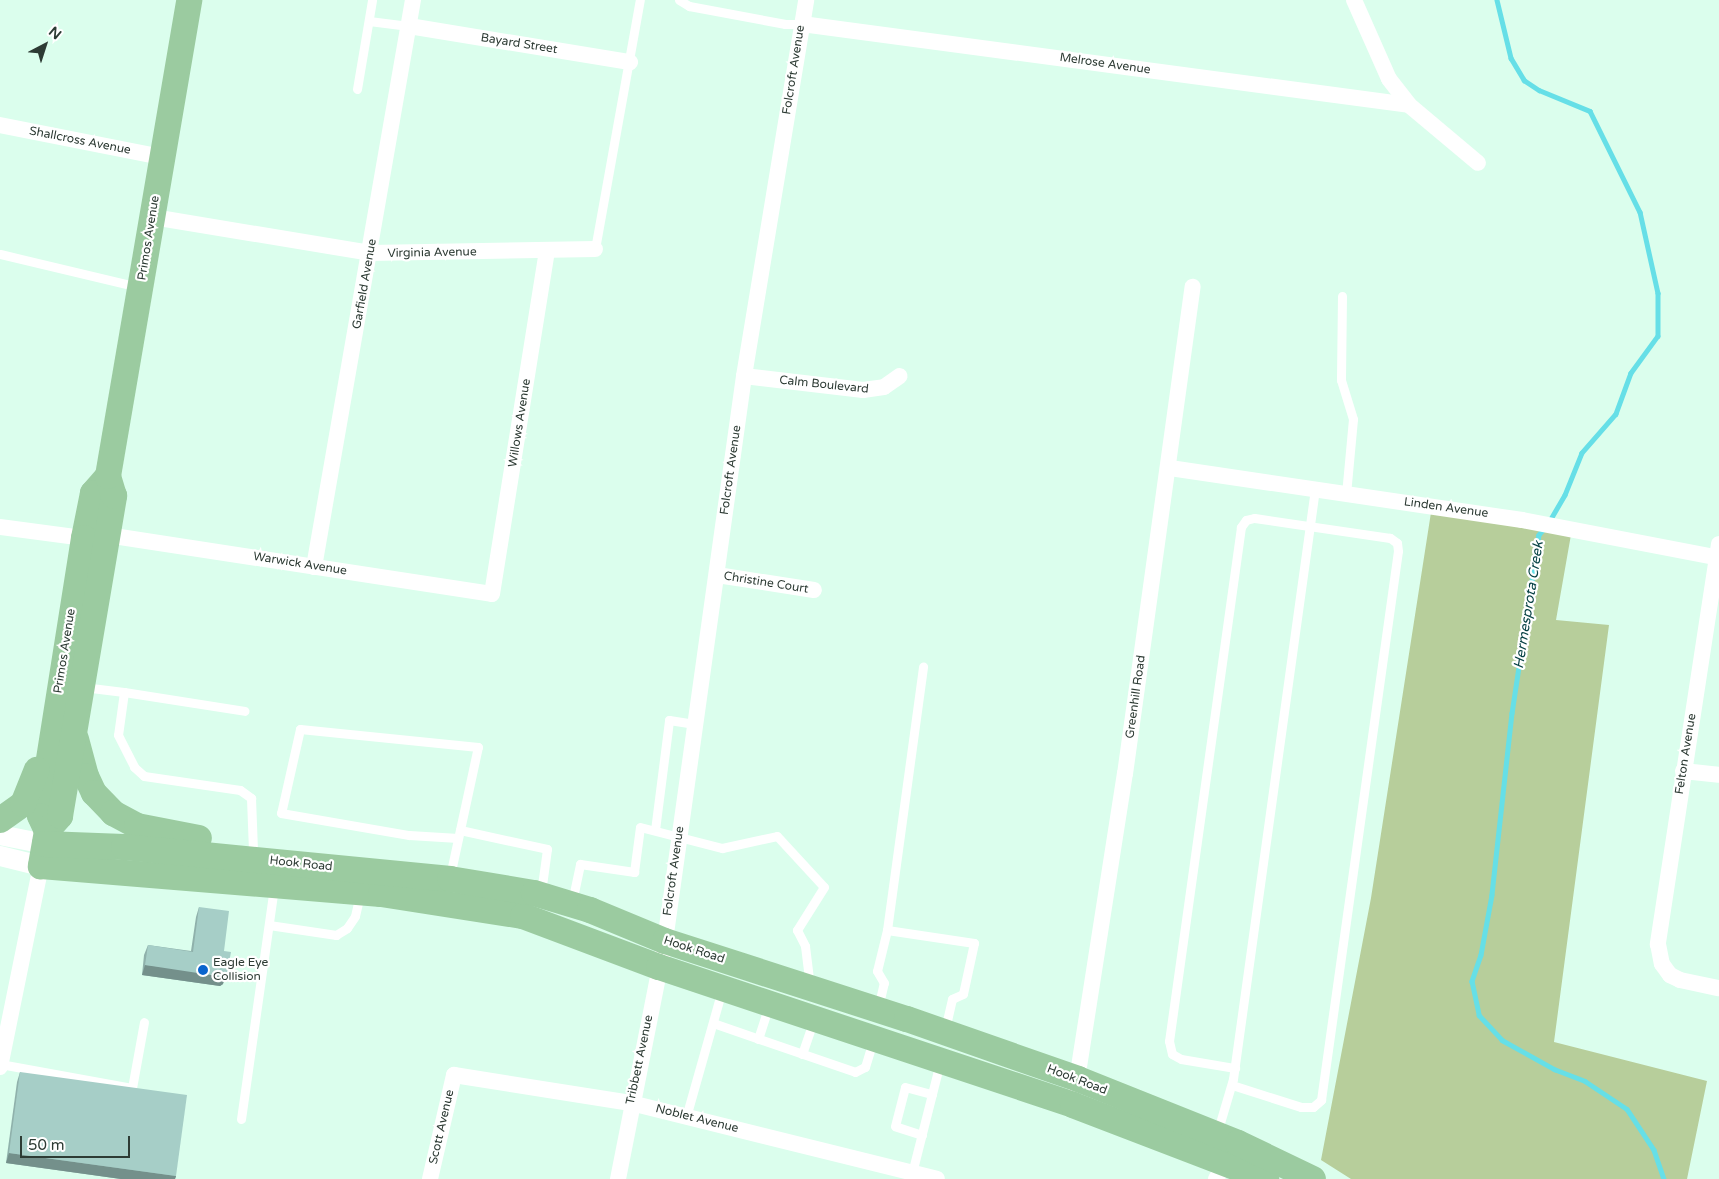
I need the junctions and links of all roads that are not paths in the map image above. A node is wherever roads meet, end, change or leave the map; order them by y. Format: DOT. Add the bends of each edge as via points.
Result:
graph roads {
  1 [pos="190,0"];
  2 [pos="372,0"];
  3 [pos="413,0"];
  4 [pos="640,0"];
  5 [pos="679,0"];
  6 [pos="806,0"];
  7 [pos="1354,0"];
  8 [pos="369,21"];
  9 [pos="802,24"];
  10 [pos="409,26"];
  11 [pos="630,62"];
  12 [pos="358,89"];
  13 [pos="1409,105"];
  14 [pos="0,125"];
  15 [pos="161,157"];
  16 [pos="1478,163"];
  17 [pos="153,217"];
  18 [pos="595,249"];
  19 [pos="547,252"];
  20 [pos="370,253"];
  21 [pos="0,254"];
  22 [pos="140,287"];
  23 [pos="1193,287"];
  24 [pos="1342,296"];
  25 [pos="744,376"];
  26 [pos="900,376"];
  27 [pos="1170,468"];
  28 [pos="1315,489"];
  29 [pos="1346,494"];
  30 [pos="1312,524"];
  31 [pos="0,527"];
  32 [pos="96,536"];
  33 [pos="1718,553"];
  34 [pos="314,567"];
  35 [pos="717,575"];
  36 [pos="814,590"];
  37 [pos="492,594"];
  38 [pos="923,666"];
  39 [pos="81,687"];
  40 [pos="124,692"];
  41 [pos="245,711"];
  42 [pos="695,724"];
  43 [pos="64,726"];
  44 [pos="1683,771"];
  45 [pos="1719,775"];
  46 [pos="0,820"];
  47 [pos="655,830"];
  48 [pos="459,834"];
  49 [pos="679,834"];
  50 [pos="0,835"];
  51 [pos="44,847"];
  52 [pos="253,850"];
  53 [pos="0,856"];
  54 [pos="280,874"];
  55 [pos="450,879"];
  56 [pos="361,892"];
  57 [pos="541,895"];
  58 [pos="571,904"];
  59 [pos="269,925"];
  60 [pos="887,930"];
  61 [pos="665,941"];
  62 [pos="659,967"];
  63 [pos="723,987"];
  64 [pos="810,988"];
  65 [pos="1719,988"];
  66 [pos="770,1002"];
  67 [pos="878,1009"];
  68 [pos="815,1017"];
  69 [pos="144,1022"];
  70 [pos="713,1023"];
  71 [pos="944,1032"];
  72 [pos="874,1037"];
  73 [pos="758,1039"];
  74 [pos="802,1054"];
  75 [pos="941,1060"];
  76 [pos="0,1066"];
  77 [pos="1235,1068"];
  78 [pos="454,1075"];
  79 [pos="1078,1079"];
  80 [pos="1232,1084"];
  81 [pos="932,1094"];
  82 [pos="631,1103"];
  83 [pos="1073,1105"];
  84 [pos="686,1117"];
  85 [pos="241,1119"];
  86 [pos="922,1135"];
  87 [pos="1217,1135"];
  88 [pos="1221,1170"];
  89 [pos="912,1173"];
  90 [pos="430,1179"];
  91 [pos="618,1179"];
  92 [pos="936,1179"];
  93 [pos="1266,1179"];
  94 [pos="1314,1179"];
  1 -- 15 [label="main road, Primos Avenue"];
  2 -- 8 [label="lane"];
  3 -- 10 [label="street, Garfield Avenue"];
  4 -- 11 [label="lane"];
  5 -- 9 [label="lane" via="689,6 785,24"];
  6 -- 9 [label="street, Folcroft Avenue"];
  7 -- 13 [label="street" via="1389,79"];
  8 -- 10 [label="lane"];
  8 -- 12 [label="lane"];
  9 -- 13 [label="street, Melrose Avenue"];
  9 -- 25 [label="street, Folcroft Avenue"];
  10 -- 11 [label="street, Bayard Street"];
  10 -- 20 [label="street, Garfield Avenue"];
  11 -- 18 [label="lane"];
  13 -- 16 [label="street"];
  14 -- 15 [label="street, Shallcross Avenue"];
  15 -- 17 [label="main road, Primos Avenue"];
  17 -- 20 [label="street, Virginia Avenue"];
  17 -- 22 [label="main road, Primos Avenue"];
  18 -- 19 [label="street, Virginia Avenue"];
  19 -- 20 [label="street, Virginia Avenue"];
  19 -- 37 [label="street, Willows Avenue"];
  20 -- 34 [label="street, Garfield Avenue"];
  21 -- 22 [label="lane"];
  22 -- 32 [label="main road, Primos Avenue" via="108,476 93,493"];
  23 -- 27 [label="street, Greenhill Road"];
  24 -- 29 [label="lane" via="1341,380 1353,419"];
  25 -- 26 [label="street, Calm Boulevard" via="863,390 884,387"];
  25 -- 35 [label="street, Folcroft Avenue"];
  27 -- 28 [label="street, Linden Avenue"];
  27 -- 79 [label="street, Greenhill Road"];
  28 -- 29 [label="street, Linden Avenue"];
  28 -- 30 [label="lane"];
  29 -- 33 [label="street, Linden Avenue"];
  30 -- 77 [label="lane"];
  30 -- 77 [label="lane" via="1254,518 1246,520 1241,527 1169,1041 1172,1054 1181,1059"];
  30 -- 80 [label="lane" via="1390,538 1397,543 1398,551 1322,1094 1313,1107 1301,1107"];
  31 -- 32 [label="street, Warwick Avenue"];
  32 -- 34 [label="street, Warwick Avenue"];
  32 -- 39 [label="main road, Primos Avenue"];
  32 -- 43 [label="main road, Primos Avenue"];
  33 -- 44 [label="street, Felton Avenue"];
  34 -- 37 [label="street, Warwick Avenue"];
  35 -- 36 [label="street, Christine Court"];
  35 -- 42 [label="street, Folcroft Avenue"];
  38 -- 60 [label="lane"];
  39 -- 40 [label="lane"];
  39 -- 43 [label="main road, Primos Avenue"];
  40 -- 41 [label="lane"];
  40 -- 52 [label="lane" via="118,735 134,767 144,776 240,790 251,798"];
  42 -- 47 [label="lane" via="669,720"];
  42 -- 49 [label="street, Folcroft Avenue"];
  43 -- 46 [label="main road" via="23,804"];
  43 -- 51 [label="main road, Primos Avenue" via="40,816"];
  43 -- 52 [label="main road" via="94,793 124,821 150,830"];
  44 -- 45 [label="street"];
  44 -- 65 [label="street, Felton Avenue" via="1659,930 1662,964 1680,980"];
  47 -- 49 [label="lane"];
  47 -- 58 [label="lane" via="640,827 634,872 580,864"];
  48 -- 48 [label="lane" via="478,747 300,729 281,813 409,835"];
  48 -- 55 [label="lane"];
  48 -- 57 [label="lane" via="547,849"];
  49 -- 61 [label="street, Folcroft Avenue"];
  49 -- 64 [label="lane" via="722,848 777,836 824,887 797,930 805,946"];
  50 -- 51 [label="street"];
  51 -- 53 [label="street"];
  51 -- 54 [label="main road, Hook Road" via="124,847"];
  51 -- 76 [label="street, Primos Avenue"];
  52 -- 54 [label="main road"];
  54 -- 55 [label="main road, Hook Road"];
  54 -- 56 [label="main road, Hook Road"];
  54 -- 59 [label="lane"];
  55 -- 57 [label="main road, Hook Road"];
  56 -- 59 [label="lane" via="355,916 347,928 336,935"];
  56 -- 62 [label="main road, Hook Road" via="524,916"];
  57 -- 58 [label="main road, Hook Road"];
  58 -- 61 [label="main road, Hook Road"];
  59 -- 85 [label="lane"];
  60 -- 67 [label="lane" via="876,972 884,983"];
  60 -- 71 [label="lane" via="974,943 962,994 952,999"];
  61 -- 62 [label="street, Tribbett Avenue"];
  61 -- 64 [label="main road, Hook Road"];
  62 -- 63 [label="main road, Hook Road"];
  62 -- 82 [label="street, Tribbett Avenue"];
  63 -- 66 [label="main road, Hook Road"];
  63 -- 70 [label="lane"];
  64 -- 67 [label="main road, Hook Road"];
  66 -- 68 [label="main road, Hook Road"];
  66 -- 73 [label="lane"];
  67 -- 71 [label="main road, Hook Road"];
  68 -- 72 [label="main road, Hook Road"];
  68 -- 74 [label="lane"];
  69 -- 76 [label="lane" via="132,1088"];
  70 -- 73 [label="lane"];
  70 -- 84 [label="lane"];
  71 -- 79 [label="main road, Hook Road"];
  72 -- 74 [label="lane" via="865,1067 860,1071"];
  72 -- 75 [label="main road, Hook Road"];
  73 -- 74 [label="lane"];
  75 -- 81 [label="lane"];
  75 -- 83 [label="main road, Hook Road"];
  77 -- 80 [label="lane"];
  78 -- 82 [label="street, Noblet Avenue"];
  78 -- 90 [label="street, Scott Avenue"];
  79 -- 83 [label="street, Greenhill Road"];
  79 -- 87 [label="main road, Hook Road"];
  80 -- 87 [label="lane"];
  81 -- 86 [label="lane"];
  81 -- 86 [label="lane" via="905,1088 895,1126"];
  82 -- 84 [label="street, Noblet Avenue"];
  82 -- 91 [label="street, Tribbett Avenue"];
  83 -- 88 [label="main road, Hook Road"];
  84 -- 89 [label="street, Noblet Avenue"];
  86 -- 89 [label="lane"];
  87 -- 94 [label="main road, Hook Road"];
  88 -- 93 [label="main road, Hook Road"];
  89 -- 92 [label="street, Noblet Avenue"];
}
